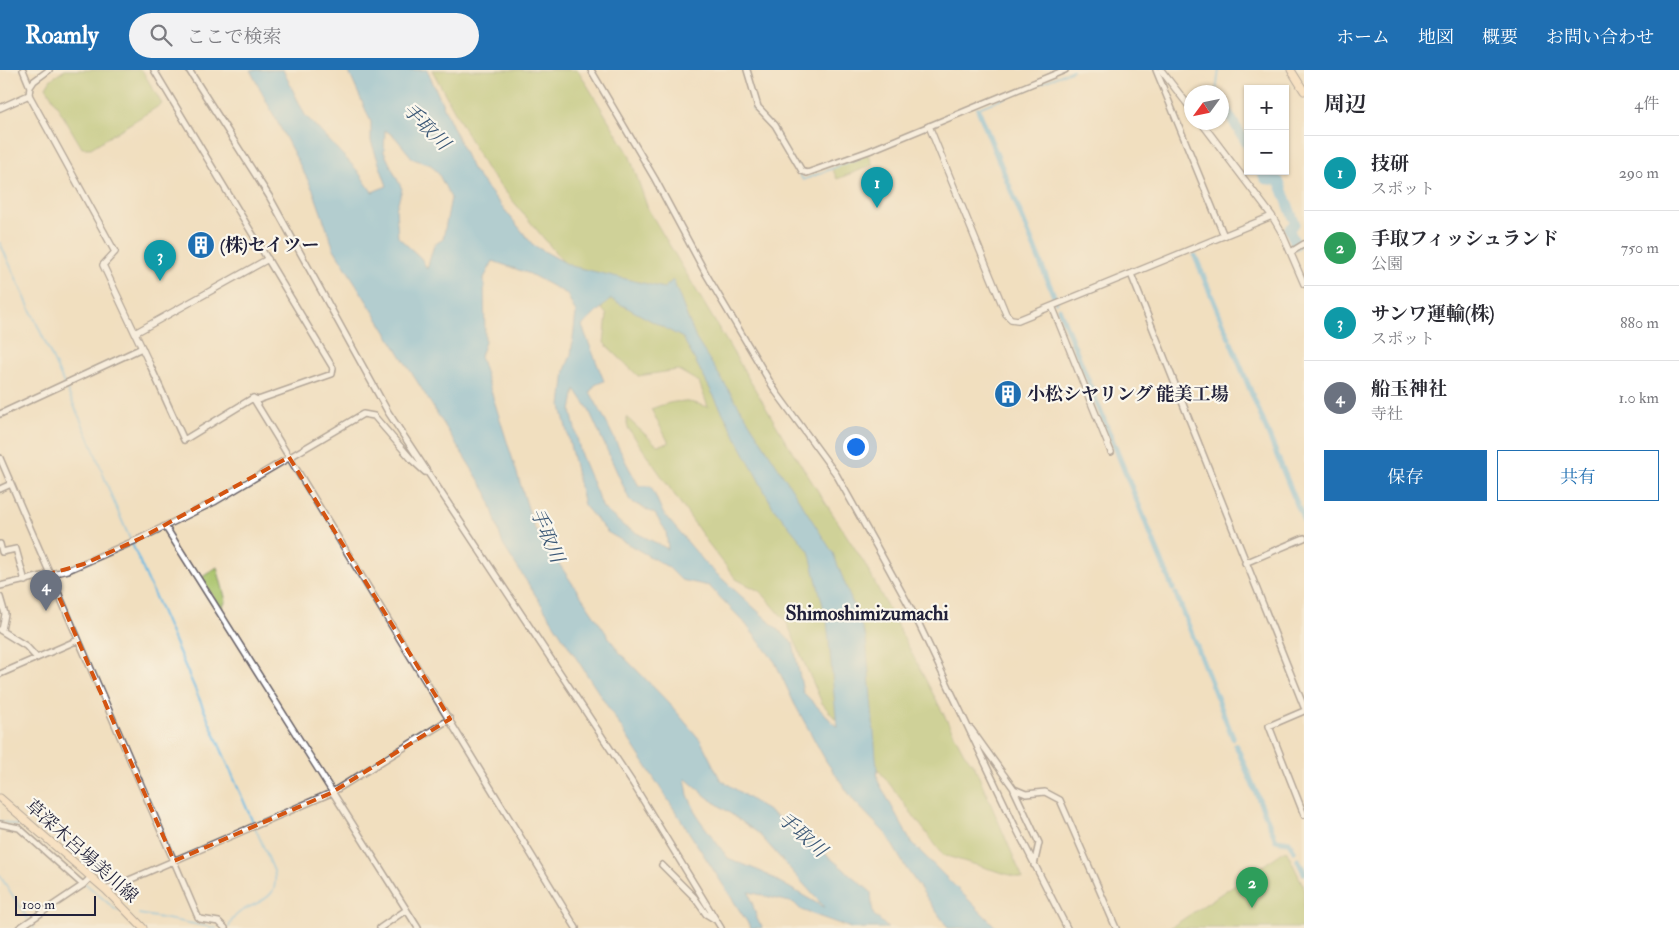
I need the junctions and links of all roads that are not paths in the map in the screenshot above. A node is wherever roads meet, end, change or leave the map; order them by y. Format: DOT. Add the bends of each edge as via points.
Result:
graph roads {
  1 [pos="23,70"];
  2 [pos="49,70"];
  3 [pos="154,70"];
  4 [pos="189,70"];
  5 [pos="591,70"];
  6 [pos="747,70"];
  7 [pos="1065,70"];
  8 [pos="1156,70"];
  9 [pos="1161,70"];
  10 [pos="1291,70"];
  11 [pos="30,87"];
  12 [pos="1304,91"];
  13 [pos="29,95"];
  14 [pos="1184,100"];
  15 [pos="0,108"];
  16 [pos="929,126"];
  17 [pos="1207,130"];
  18 [pos="1272,216"];
  19 [pos="1224,236"];
  20 [pos="1304,244"];
  21 [pos="1291,252"];
  22 [pos="268,258"];
  23 [pos="1131,274"];
  24 [pos="1304,284"];
  25 [pos="1052,306"];
  26 [pos="135,333"];
  27 [pos="142,348"];
  28 [pos="150,365"];
  29 [pos="253,398"];
  30 [pos="0,414"];
  31 [pos="1111,452"];
  32 [pos="289,457"];
  33 [pos="0,458"];
  34 [pos="428,473"];
  35 [pos="11,484"];
  36 [pos="0,489"];
  37 [pos="166,526"];
  38 [pos="1304,538"];
  39 [pos="0,544"];
  40 [pos="1245,563"];
  41 [pos="49,574"];
  42 [pos="25,581"];
  43 [pos="0,586"];
  44 [pos="0,597"];
  45 [pos="1,630"];
  46 [pos="78,640"];
  47 [pos="37,658"];
  48 [pos="0,674"];
  49 [pos="1304,707"];
  50 [pos="1304,711"];
  51 [pos="450,719"];
  52 [pos="964,720"];
  53 [pos="1014,789"];
  54 [pos="333,790"];
  55 [pos="0,798"];
  56 [pos="1304,815"];
  57 [pos="0,824"];
  58 [pos="174,861"];
  59 [pos="662,865"];
  60 [pos="1034,865"];
  61 [pos="86,882"];
  62 [pos="106,890"];
  63 [pos="406,910"];
  64 [pos="717,920"];
  65 [pos="19,928"];
  66 [pos="143,928"];
  67 [pos="225,928"];
  68 [pos="380,928"];
  69 [pos="418,928"];
  70 [pos="576,928"];
  71 [pos="721,928"];
  72 [pos="1067,928"];
  73 [pos="1116,928"];
  1 -- 11 [label="street"];
  2 -- 11 [label="street"];
  3 -- 22 [label="street"];
  4 -- 34 [label="street" via="269,196 388,412"];
  5 -- 52 [label="street" via="776,392 836,474 917,620"];
  6 -- 16 [label="street" via="758,107 775,126 802,172 808,173"];
  7 -- 16 [label="street"];
  8 -- 19 [label="street"];
  9 -- 14 [label="street"];
  10 -- 12 [label="main road"];
  11 -- 13 [label="street"];
  13 -- 15 [label="street"];
  13 -- 26 [label="street" via="116,252 103,265"];
  16 -- 25 [label="street" via="1006,314 1018,320"];
  17 -- 18 [label="street"];
  18 -- 19 [label="street"];
  18 -- 21 [label="street"];
  19 -- 23 [label="street"];
  20 -- 21 [label="street"];
  21 -- 24 [label="street"];
  22 -- 26 [label="street"];
  22 -- 29 [label="street" via="334,368 332,374 258,400"];
  23 -- 25 [label="street"];
  23 -- 40 [label="street"];
  25 -- 31 [label="street"];
  26 -- 27 [label="street"];
  27 -- 28 [label="street"];
  27 -- 30 [label="street"];
  28 -- 29 [label="street" via="184,440"];
  29 -- 32 [label="street"];
  32 -- 34 [label="street" via="355,417 368,414 374,416 413,461"];
  32 -- 37 [label="street" via="214,502"];
  32 -- 51 [label="street"];
  33 -- 35 [label="street"];
  34 -- 64 [label="street" via="632,782"];
  35 -- 36 [label="street"];
  35 -- 41 [label="street"];
  37 -- 41 [label="street" via="84,564"];
  37 -- 54 [label="street"];
  38 -- 40 [label="street"];
  39 -- 42 [label="street" via="2,552 16,549"];
  40 -- 49 [label="street"];
  41 -- 42 [label="street"];
  41 -- 46 [label="street"];
  42 -- 43 [label="street"];
  44 -- 45 [label="street" via="5,614"];
  45 -- 47 [label="street" via="26,646"];
  46 -- 47 [label="street"];
  46 -- 58 [label="street"];
  47 -- 48 [label="street"];
  50 -- 56 [label="street" via="1269,726"];
  51 -- 54 [label="street"];
  51 -- 70 [label="street"];
  52 -- 53 [label="street"];
  52 -- 60 [label="street"];
  53 -- 60 [label="street" via="1039,843"];
  53 -- 73 [label="street" via="1026,794 1045,792 1060,800"];
  54 -- 58 [label="street"];
  54 -- 63 [label="street"];
  55 -- 61 [label="main road, 草深木呂場美川線"];
  57 -- 61 [label="street" via="19,828"];
  58 -- 62 [label="street"];
  58 -- 67 [label="street" via="200,919 219,922"];
  59 -- 64 [label="street" via="706,914"];
  60 -- 72 [label="street"];
  61 -- 62 [label="main road, 草深木呂場美川線"];
  61 -- 65 [label="street"];
  62 -- 66 [label="main road, 草深木呂場美川線"];
  63 -- 68 [label="street"];
  63 -- 69 [label="street"];
  64 -- 71 [label="street"];
}
